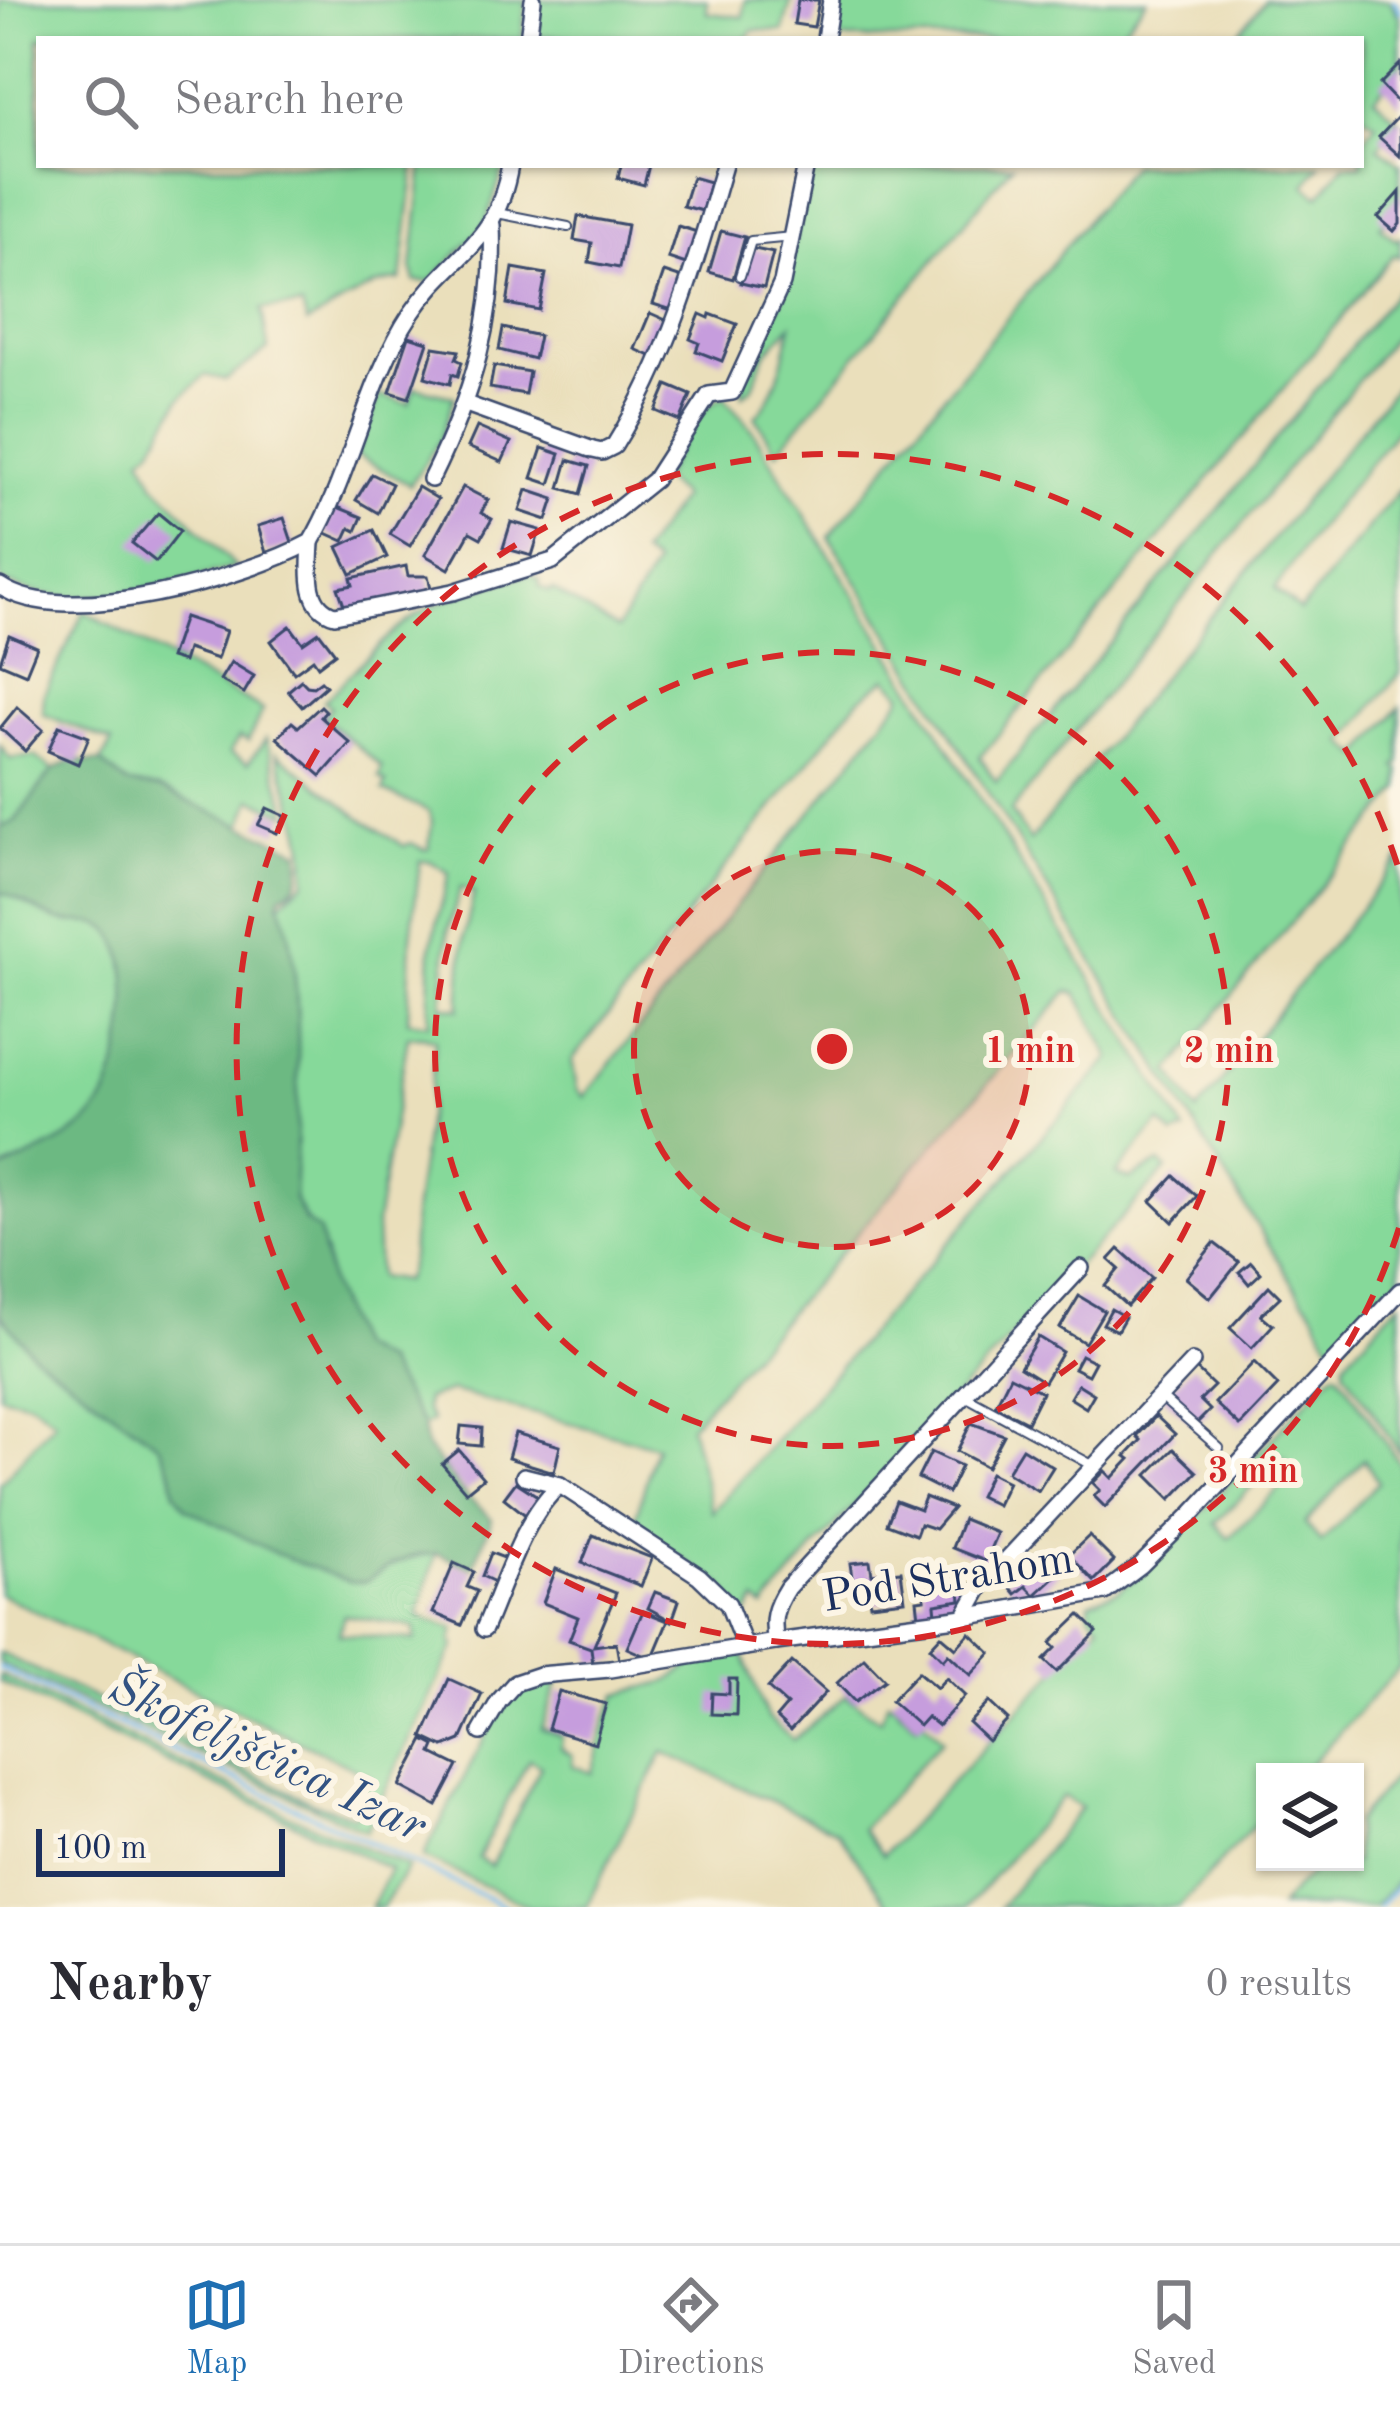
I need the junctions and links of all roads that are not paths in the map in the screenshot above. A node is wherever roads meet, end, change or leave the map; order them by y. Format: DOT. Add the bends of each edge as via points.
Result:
graph roads {
  1 [pos="533,0"];
  2 [pos="831,0"];
  3 [pos="528,36"];
  4 [pos="825,36"];
  5 [pos="510,168"];
  6 [pos="723,168"];
  7 [pos="805,168"];
  8 [pos="495,219"];
  9 [pos="568,227"];
  10 [pos="793,237"];
  11 [pos="740,276"];
  12 [pos="466,404"];
  13 [pos="431,479"];
  14 [pos="311,542"];
  15 [pos="0,586"];
  16 [pos="1081,1268"];
  17 [pos="1400,1291"];
  18 [pos="1192,1362"];
  19 [pos="964,1395"];
  20 [pos="1160,1397"];
  21 [pos="1219,1448"];
  22 [pos="1095,1467"];
  23 [pos="524,1476"];
  24 [pos="560,1485"];
  25 [pos="964,1617"];
  26 [pos="484,1629"];
  27 [pos="776,1642"];
  28 [pos="745,1647"];
  29 [pos="482,1732"];
  1 -- 3 [label="street"];
  2 -- 4 [label="street"];
  5 -- 8 [label="street"];
  6 -- 12 [label="street" via="661,360 614,446 592,450"];
  7 -- 10 [label="street"];
  8 -- 9 [label="lane"];
  8 -- 12 [label="street" via="489,312"];
  8 -- 14 [label="street" via="412,313"];
  10 -- 11 [label="lane" via="751,241"];
  10 -- 14 [label="street" via="769,317 732,392 709,395 641,494 553,561 335,615 315,604"];
  12 -- 13 [label="street"];
  14 -- 15 [label="street" via="253,568 127,599 31,601"];
  16 -- 19 [label="street"];
  17 -- 25 [label="street, Pod Strahom" via="1141,1565 1105,1592"];
  18 -- 20 [label="street"];
  19 -- 22 [label="lane"];
  19 -- 27 [label="street" via="788,1588 776,1605"];
  20 -- 21 [label="lane"];
  20 -- 22 [label="street"];
  22 -- 25 [label="street" via="981,1587"];
  23 -- 24 [label="street"];
  24 -- 26 [label="street" via="534,1517"];
  24 -- 28 [label="street" via="719,1592"];
  25 -- 27 [label="street, Pod Strahom"];
  27 -- 28 [label="street, Pod Strahom"];
  28 -- 29 [label="street, Pod Strahom" via="538,1675 515,1683"];
}
